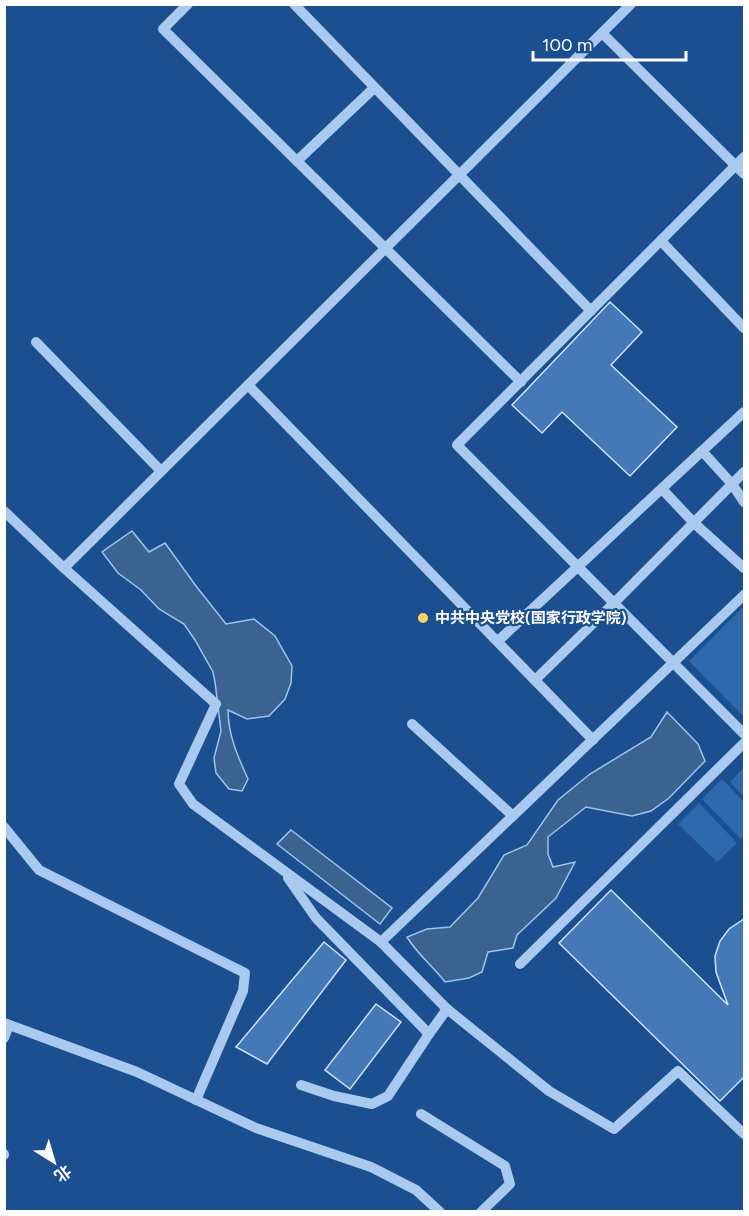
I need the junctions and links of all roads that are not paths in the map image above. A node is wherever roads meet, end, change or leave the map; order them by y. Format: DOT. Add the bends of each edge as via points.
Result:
graph roads {
  1 [pos="188,4"];
  2 [pos="294,4"];
  3 [pos="631,4"];
  4 [pos="603,33"];
  5 [pos="374,88"];
  6 [pos="744,157"];
  7 [pos="297,161"];
  8 [pos="736,166"];
  9 [pos="744,174"];
  10 [pos="459,175"];
  11 [pos="661,241"];
  12 [pos="386,249"];
  13 [pos="591,311"];
  14 [pos="744,328"];
  15 [pos="36,342"];
  16 [pos="521,382"];
  17 [pos="248,385"];
  18 [pos="744,412"];
  19 [pos="702,451"];
  20 [pos="161,471"];
  21 [pos="744,472"];
  22 [pos="732,484"];
  23 [pos="662,489"];
  24 [pos="744,502"];
  25 [pos="4,511"];
  26 [pos="694,523"];
  27 [pos="578,567"];
  28 [pos="64,568"];
  29 [pos="744,568"];
  30 [pos="744,595"];
  31 [pos="614,603"];
  32 [pos="498,641"];
  33 [pos="674,663"];
  34 [pos="535,680"];
  35 [pos="412,724"];
  36 [pos="744,734"];
  37 [pos="594,740"];
  38 [pos="744,743"];
  39 [pos="513,816"];
  40 [pos="4,827"];
  41 [pos="282,869"];
  42 [pos="381,942"];
  43 [pos="520,964"];
  44 [pos="447,1009"];
  45 [pos="7,1024"];
  46 [pos="429,1034"];
  47 [pos="4,1038"];
  48 [pos="301,1085"];
  49 [pos="196,1100"];
  50 [pos="421,1114"];
  51 [pos="744,1134"];
  52 [pos="441,1212"];
  53 [pos="481,1212"];
  1 -- 7 [label="street" via="163,29"];
  2 -- 5 [label="street"];
  3 -- 4 [label="street"];
  4 -- 8 [label="street"];
  4 -- 10 [label="street"];
  5 -- 7 [label="street"];
  5 -- 10 [label="street"];
  6 -- 8 [label="street"];
  7 -- 12 [label="street"];
  8 -- 9 [label="street"];
  8 -- 11 [label="street"];
  10 -- 12 [label="street"];
  10 -- 13 [label="street"];
  11 -- 13 [label="street"];
  11 -- 14 [label="street"];
  12 -- 16 [label="street"];
  12 -- 17 [label="street"];
  13 -- 16 [label="street"];
  15 -- 20 [label="street"];
  16 -- 27 [label="street" via="457,446"];
  17 -- 20 [label="street"];
  17 -- 32 [label="street"];
  18 -- 19 [label="street"];
  19 -- 22 [label="street"];
  19 -- 23 [label="street"];
  20 -- 28 [label="street"];
  21 -- 22 [label="street"];
  22 -- 24 [label="street"];
  22 -- 26 [label="street"];
  23 -- 26 [label="street"];
  23 -- 27 [label="street"];
  25 -- 28 [label="street"];
  26 -- 29 [label="street"];
  26 -- 31 [label="street"];
  27 -- 31 [label="street"];
  27 -- 32 [label="street"];
  28 -- 41 [label="street" via="216,704 179,784 193,804"];
  30 -- 33 [label="street"];
  31 -- 33 [label="street"];
  31 -- 34 [label="street"];
  32 -- 34 [label="street"];
  33 -- 36 [label="street"];
  33 -- 37 [label="street"];
  34 -- 37 [label="street"];
  35 -- 39 [label="street"];
  37 -- 39 [label="street"];
  38 -- 43 [label="street"];
  39 -- 42 [label="street"];
  40 -- 49 [label="street" via="39,870 245,973 243,991"];
  41 -- 42 [label="street"];
  41 -- 46 [label="street" via="316,918"];
  42 -- 44 [label="street"];
  44 -- 46 [label="street"];
  44 -- 51 [label="street" via="549,1091 614,1129 678,1071"];
  45 -- 47 [label="street"];
  45 -- 49 [label="street" via="137,1072"];
  46 -- 48 [label="street" via="388,1096 372,1104"];
  49 -- 52 [label="street" via="256,1128 371,1167 416,1190"];
  50 -- 53 [label="street" via="505,1166 510,1184"];
}
